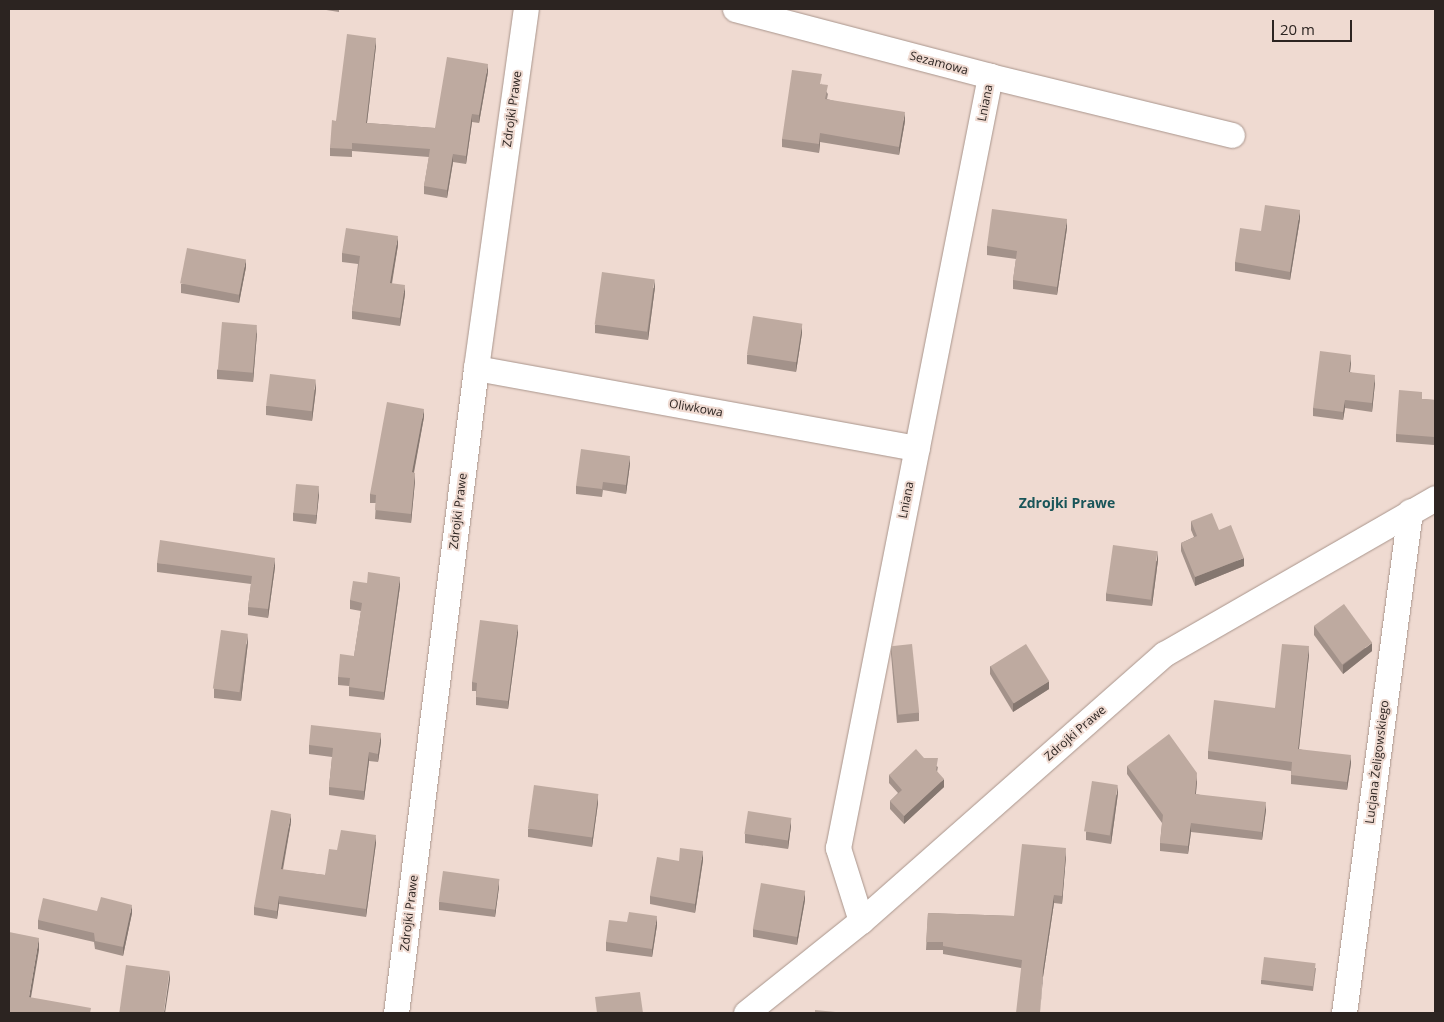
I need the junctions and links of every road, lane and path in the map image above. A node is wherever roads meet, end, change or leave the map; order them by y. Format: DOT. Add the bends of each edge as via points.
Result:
graph roads {
  1 [pos="526,9"];
  2 [pos="735,9"];
  3 [pos="990,76"];
  4 [pos="1232,135"];
  5 [pos="476,368"];
  6 [pos="916,448"];
  7 [pos="1435,498"];
  8 [pos="1410,510"];
  9 [pos="861,921"];
  10 [pos="396,1013"];
  11 [pos="746,1013"];
  12 [pos="1344,1013"];
  1 -- 5 [label="street, Zdrojki Prawe"];
  2 -- 3 [label="street, Sezamowa"];
  3 -- 4 [label="street, Sezamowa"];
  3 -- 6 [label="street, Lniana"];
  5 -- 6 [label="street, Oliwkowa"];
  5 -- 10 [label="street, Zdrojki Prawe"];
  6 -- 9 [label="street, Lniana" via="838,848"];
  7 -- 8 [label="street, Zdrojki Prawe"];
  8 -- 9 [label="street, Zdrojki Prawe" via="1164,654"];
  8 -- 12 [label="street, Lucjana Żeligowskiego"];
  9 -- 11 [label="street, Zdrojki Prawe"];
}
